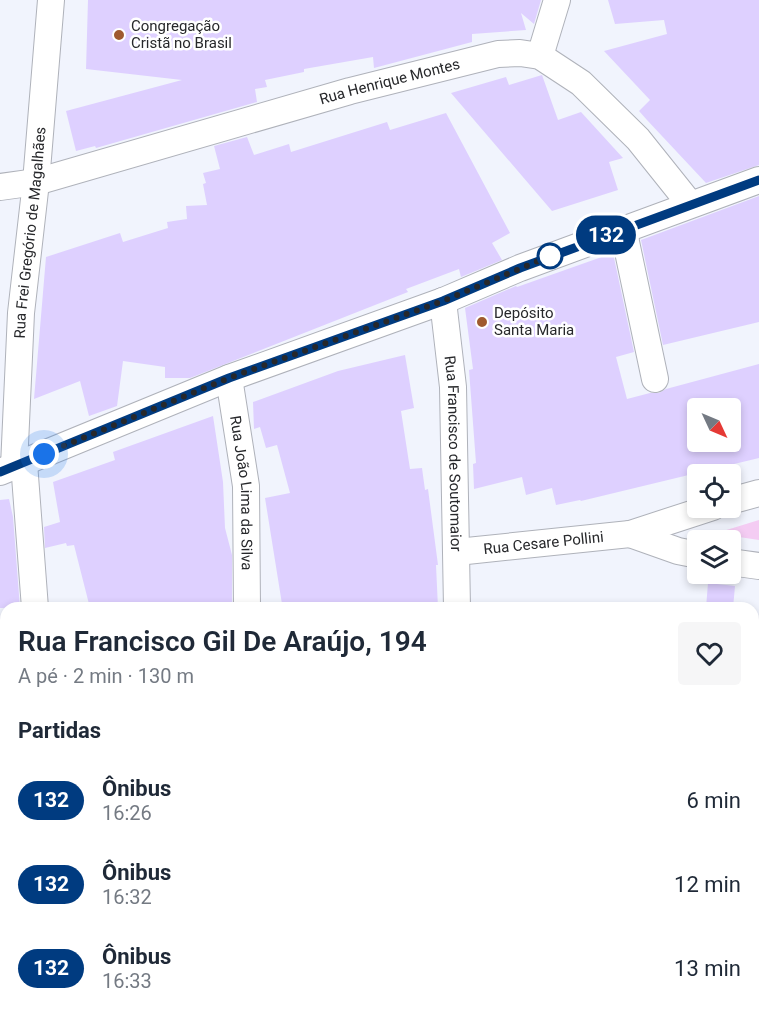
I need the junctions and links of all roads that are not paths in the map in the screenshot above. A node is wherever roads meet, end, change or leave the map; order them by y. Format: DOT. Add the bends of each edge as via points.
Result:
graph roads {
  1 [pos="51,0"];
  2 [pos="557,0"];
  3 [pos="540,56"];
  4 [pos="759,180"];
  5 [pos="36,182"];
  6 [pos="0,187"];
  7 [pos="690,204"];
  8 [pos="623,228"];
  9 [pos="443,301"];
  10 [pos="10,314"];
  11 [pos="229,378"];
  12 [pos="655,379"];
  13 [pos="13,467"];
  14 [pos="759,493"];
  15 [pos="741,498"];
  16 [pos="687,515"];
  17 [pos="630,534"];
  18 [pos="456,552"];
  19 [pos="687,553"];
  20 [pos="741,564"];
  21 [pos="759,566"];
  22 [pos="34,602"];
  23 [pos="247,602"];
  24 [pos="457,602"];
  1 -- 5 [label="street, Rua Frei Gregório de Magalhães"];
  2 -- 3 [label="street"];
  3 -- 5 [label="street, Rua Henrique Montes" via="498,54 350,91"];
  3 -- 7 [label="street, Rua Henrique Montes" via="581,83 638,139"];
  4 -- 7 [label="street"];
  5 -- 6 [label="street, Rua Henrique Montes"];
  5 -- 10 [label="street, Rua Frei Gregório de Magalhães"];
  7 -- 8 [label="street"];
  8 -- 9 [label="street"];
  8 -- 12 [label="street"];
  9 -- 11 [label="street"];
  9 -- 18 [label="street, Rua Francisco de Soutomaior" via="453,387"];
  10 -- 13 [label="street, Rua Frei Gregório de Magalhães"];
  11 -- 13 [label="street"];
  11 -- 23 [label="street, Rua João Lima da Silva" via="246,486"];
  13 -- 22 [label="street, Rua Frei Gregório de Magalhães"];
  14 -- 15 [label="street"];
  16 -- 17 [label="street, Rua Cesare Pollini"];
  17 -- 18 [label="street, Rua Cesare Pollini"];
  17 -- 19 [label="street, Rua Cesare Pollini"];
  18 -- 24 [label="street, Rua Francisco de Soutomaior"];
  20 -- 21 [label="street"];
}
